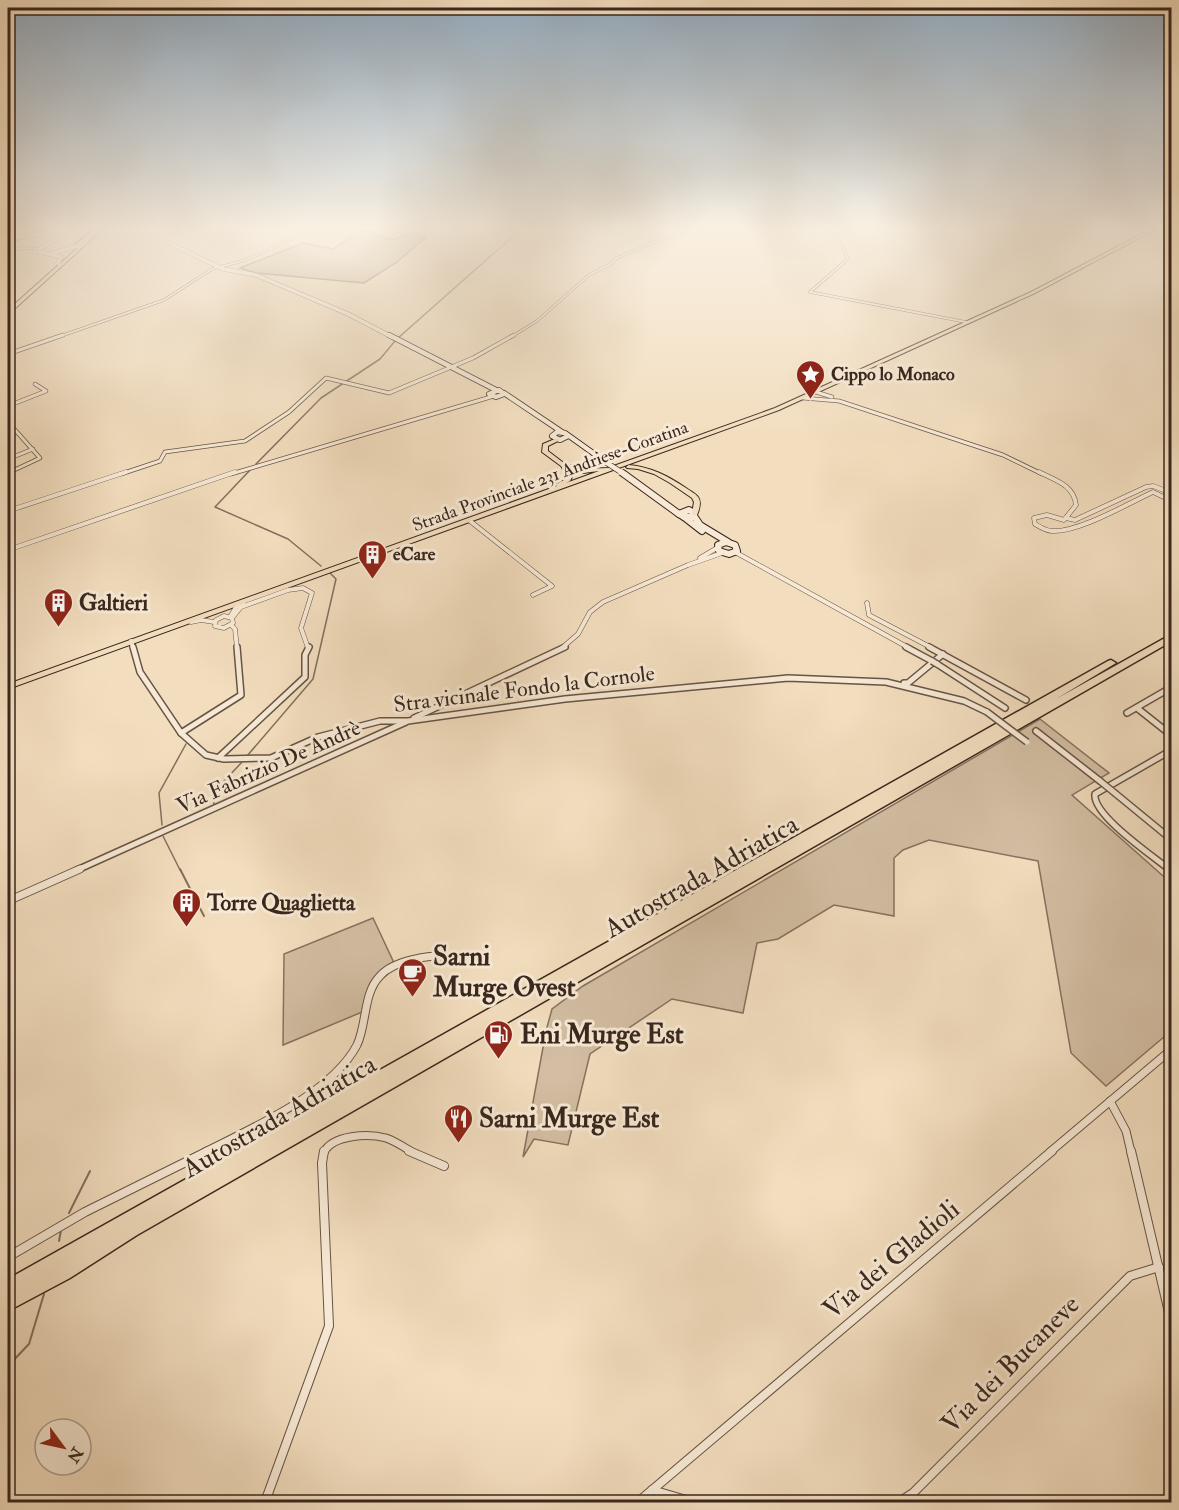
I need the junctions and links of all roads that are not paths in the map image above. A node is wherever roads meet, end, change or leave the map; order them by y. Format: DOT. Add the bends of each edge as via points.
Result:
graph roads {
  1 [pos="20,298"];
  2 [pos="21,298"];
  3 [pos="166,298"];
  4 [pos="311,298"];
  5 [pos="562,298"];
  6 [pos="844,298"];
  7 [pos="1020,298"];
  8 [pos="8,310"];
  9 [pos="966,322"];
  10 [pos="8,354"];
  11 [pos="452,367"];
  12 [pos="35,384"];
  13 [pos="487,385"];
  14 [pos="834,385"];
  15 [pos="496,390"];
  16 [pos="504,393"];
  17 [pos="816,393"];
  18 [pos="493,394"];
  19 [pos="827,398"];
  20 [pos="834,398"];
  21 [pos="478,399"];
  22 [pos="514,399"];
  23 [pos="800,399"];
  24 [pos="839,401"];
  25 [pos="8,406"];
  26 [pos="8,422"];
  27 [pos="550,424"];
  28 [pos="558,436"];
  29 [pos="33,449"];
  30 [pos="665,451"];
  31 [pos="8,458"];
  32 [pos="563,465"];
  33 [pos="608,468"];
  34 [pos="657,472"];
  35 [pos="8,473"];
  36 [pos="546,491"];
  37 [pos="1172,493"];
  38 [pos="1172,501"];
  39 [pos="696,504"];
  40 [pos="8,511"];
  41 [pos="683,513"];
  42 [pos="694,515"];
  43 [pos="1066,518"];
  44 [pos="470,522"];
  45 [pos="729,542"];
  46 [pos="719,549"];
  47 [pos="8,550"];
  48 [pos="735,552"];
  49 [pos="688,565"];
  50 [pos="261,595"];
  51 [pos="533,595"];
  52 [pos="867,603"];
  53 [pos="231,617"];
  54 [pos="214,622"];
  55 [pos="231,625"];
  56 [pos="1172,629"];
  57 [pos="158,631"];
  58 [pos="1172,637"];
  59 [pos="131,641"];
  60 [pos="943,654"];
  61 [pos="886,682"];
  62 [pos="8,685"];
  63 [pos="1172,687"];
  64 [pos="1026,700"];
  65 [pos="1005,708"];
  66 [pos="1137,708"];
  67 [pos="1127,713"];
  68 [pos="408,721"];
  69 [pos="1036,731"];
  70 [pos="180,733"];
  71 [pos="1172,739"];
  72 [pos="1027,742"];
  73 [pos="1172,745"];
  74 [pos="218,758"];
  75 [pos="243,760"];
  76 [pos="1172,840"];
  77 [pos="1172,872"];
  78 [pos="8,901"];
  79 [pos="449,956"];
  80 [pos="1172,1049"];
  81 [pos="1110,1101"];
  82 [pos="444,1166"];
  83 [pos="8,1257"];
  84 [pos="1159,1267"];
  85 [pos="8,1288"];
  86 [pos="8,1303"];
  87 [pos="1172,1325"];
  88 [pos="652,1490"];
  89 [pos="265,1503"];
  90 [pos="638,1503"];
  91 [pos="693,1503"];
  92 [pos="899,1503"];
  1 -- 8 [label="main road"];
  2 -- 8 [label="main road"];
  3 -- 10 [label="street"];
  4 -- 11 [label="main road"];
  5 -- 11 [label="street" via="537,321"];
  6 -- 9 [label="street"];
  7 -- 9 [label="main road, Strada Provinciale 231 Andriese-Coratina"];
  9 -- 14 [label="main road, Strada Provinciale 231 Andriese-Coratina"];
  11 -- 13 [label="main road"];
  11 -- 40 [label="street" via="389,393 326,378 289,412 245,441 165,452 160,461"];
  12 -- 25 [label="street" via="46,391"];
  13 -- 15 [label="main road"];
  13 -- 18 [label="main road"];
  14 -- 17 [label="main road, Strada Provinciale 231 Andriese-Coratina"];
  14 -- 20 [label="street" via="830,391"];
  15 -- 16 [label="main road"];
  15 -- 18 [label="main road"];
  16 -- 18 [label="main road"];
  16 -- 22 [label="main road"];
  17 -- 19 [label="street"];
  17 -- 20 [label="street"];
  17 -- 23 [label="main road, Strada Provinciale 231 Andriese-Coratina"];
  18 -- 21 [label="street"];
  18 -- 22 [label="main road"];
  19 -- 23 [label="street"];
  19 -- 24 [label="street"];
  20 -- 24 [label="street"];
  21 -- 47 [label="street" via="239,471"];
  22 -- 27 [label="main road"];
  23 -- 30 [label="main road, Strada Provinciale 231 Andriese-Coratina"];
  23 -- 33 [label="main road, Strada Provinciale 231 Andriese-Coratina"];
  24 -- 43 [label="street" via="1003,454 1049,476 1075,495 1076,505"];
  26 -- 29 [label="street"];
  27 -- 28 [label="main road"];
  27 -- 28 [label="main road"];
  28 -- 32 [label="main road" via="545,445 545,452"];
  28 -- 33 [label="main road" via="580,445"];
  29 -- 31 [label="street"];
  29 -- 35 [label="street" via="40,459"];
  30 -- 33 [label="main road, Strada Provinciale 231 Andriese-Coratina"];
  30 -- 34 [label="main road" via="652,463"];
  32 -- 33 [label="main road" via="583,471"];
  32 -- 36 [label="main road" via="569,479"];
  33 -- 34 [label="main road" via="638,466"];
  33 -- 36 [label="main road, Strada Provinciale 231 Andriese-Coratina"];
  33 -- 41 [label="main road, bridge" via="624,474"];
  33 -- 44 [label="main road, Strada Provinciale 231 Andriese-Coratina"];
  34 -- 39 [label="main road" via="695,497"];
  36 -- 62 [label="main road, Strada Provinciale 231 Andriese-Coratina" via="162,626"];
  37 -- 43 [label="street" via="1146,487 1075,520"];
  38 -- 43 [label="street" via="1153,492 1063,530 1053,531 1035,524 1034,518"];
  39 -- 41 [label="main road"];
  39 -- 42 [label="main road"];
  41 -- 42 [label="main road"];
  41 -- 46 [label="main road"];
  42 -- 45 [label="main road" via="708,530"];
  44 -- 50 [label="main road, Strada Provinciale 231 Andriese-Coratina"];
  44 -- 51 [label="street" via="552,586"];
  45 -- 46 [label="main road"];
  45 -- 48 [label="main road" via="737,546"];
  46 -- 48 [label="main road"];
  46 -- 49 [label="street"];
  48 -- 65 [label="street, bridge" via="938,664"];
  49 -- 68 [label="street, Via Fabrizio De Andrè" via="603,602 590,612 578,634 551,656"];
  50 -- 53 [label="street" via="236,607"];
  50 -- 57 [label="main road, Strada Provinciale 231 Andriese-Coratina"];
  52 -- 60 [label="street" via="869,615"];
  53 -- 54 [label="street"];
  53 -- 55 [label="street"];
  53 -- 74 [label="street" via="245,605 278,593 303,588 312,593 300,631 302,641 309,646 305,677"];
  54 -- 55 [label="street" via="221,628"];
  54 -- 57 [label="street" via="201,620"];
  55 -- 70 [label="street" via="235,629 241,695"];
  56 -- 85 [label="highway, Autostrada Adriatica"];
  57 -- 59 [label="main road, Strada Provinciale 231 Andriese-Coratina"];
  58 -- 86 [label="highway, Autostrada Adriatica" via="131,1229"];
  59 -- 62 [label="main road, Strada Provinciale 231 Andriese-Coratina"];
  59 -- 70 [label="street, Stra vicinale Fondo la Cornole" via="140,672"];
  60 -- 61 [label="street" via="908,684"];
  60 -- 64 [label="street"];
  61 -- 68 [label="street, Stra vicinale Fondo la Cornole" via="788,678 657,689"];
  61 -- 72 [label="street, Stra vicinale Fondo la Cornole, bridge" via="964,701 987,712"];
  63 -- 66 [label="street"];
  66 -- 67 [label="street"];
  66 -- 71 [label="street"];
  68 -- 75 [label="street, Stra vicinale Fondo la Cornole" via="380,721 349,728 271,758"];
  68 -- 78 [label="street, Via Fabrizio De Andrè"];
  69 -- 76 [label="street, bridge"];
  70 -- 74 [label="street, Stra vicinale Fondo la Cornole" via="206,755"];
  73 -- 77 [label="street" via="1170,751 1095,794 1094,801 1102,814"];
  74 -- 75 [label="street, Stra vicinale Fondo la Cornole"];
  79 -- 83 [label="street" via="395,965 381,972 357,1045 307,1095 238,1135 60,1225"];
  80 -- 81 [label="street, Via dei Gladioli"];
  81 -- 84 [label="street" via="1126,1131"];
  81 -- 88 [label="street, Via dei Gladioli"];
  82 -- 89 [label="street" via="377,1136 339,1139 324,1150 329,1326"];
  84 -- 87 [label="street"];
  84 -- 92 [label="street, Via dei Bucaneve" via="1130,1276"];
  88 -- 90 [label="street, Via dei Gladioli"];
  88 -- 91 [label="street"];
}
